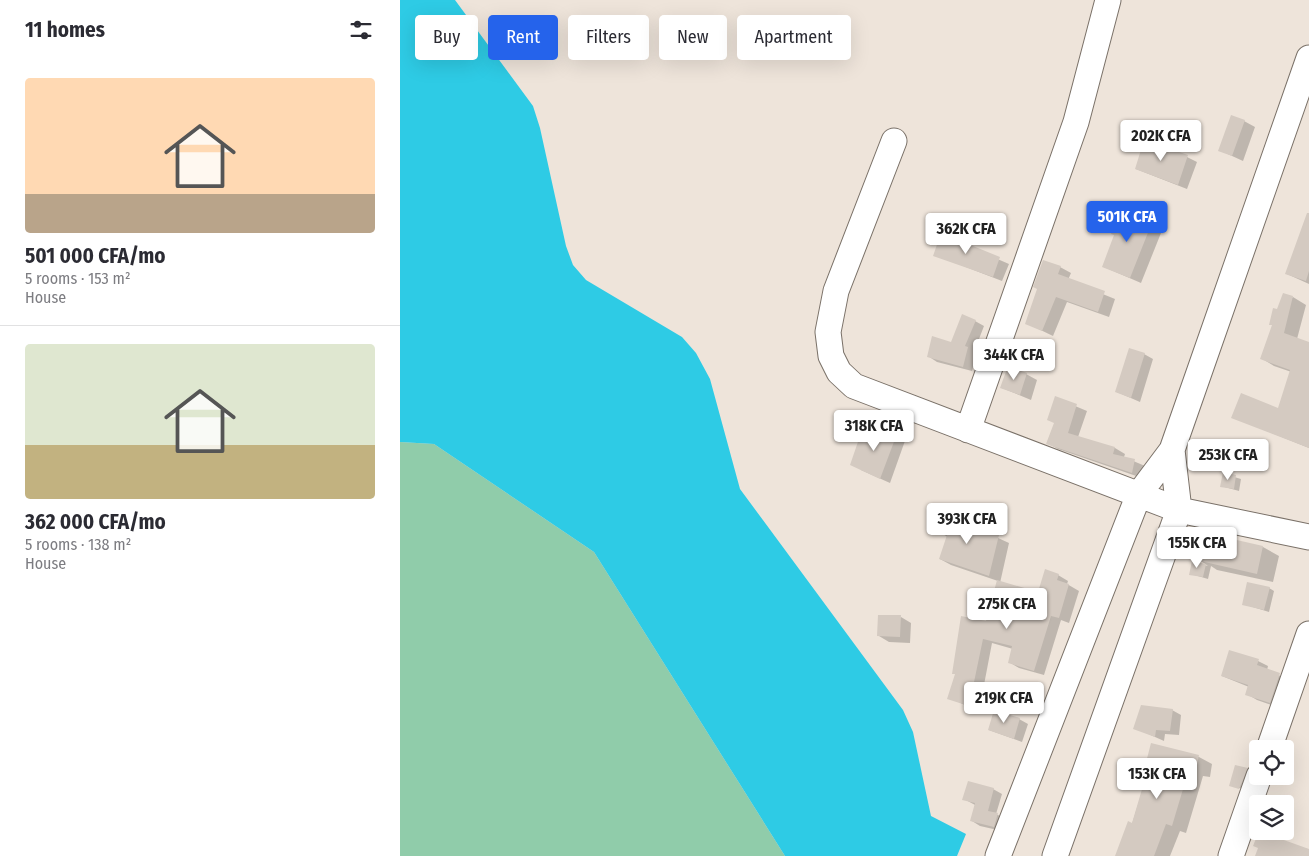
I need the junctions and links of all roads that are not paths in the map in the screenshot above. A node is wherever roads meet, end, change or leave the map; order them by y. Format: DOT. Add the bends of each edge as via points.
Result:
graph roads {
  1 [pos="1108,0"];
  2 [pos="1309,58"];
  3 [pos="894,141"];
  4 [pos="968,430"];
  5 [pos="1172,450"];
  6 [pos="1139,494"];
  7 [pos="1179,510"];
  8 [pos="1309,537"];
  9 [pos="1309,634"];
  10 [pos="1272,740"];
  11 [pos="1256,785"];
  12 [pos="998,856"];
  13 [pos="1055,856"];
  14 [pos="1231,856"];
  1 -- 4 [label="street" via="1076,122"];
  2 -- 5 [label="street"];
  3 -- 4 [label="street" via="836,291 828,332 831,356 839,372 854,386"];
  4 -- 6 [label="street"];
  5 -- 6 [label="street"];
  5 -- 7 [label="street"];
  6 -- 7 [label="street"];
  6 -- 12 [label="street"];
  7 -- 8 [label="street"];
  7 -- 13 [label="street"];
  9 -- 10 [label="street"];
  11 -- 14 [label="street"];
}
